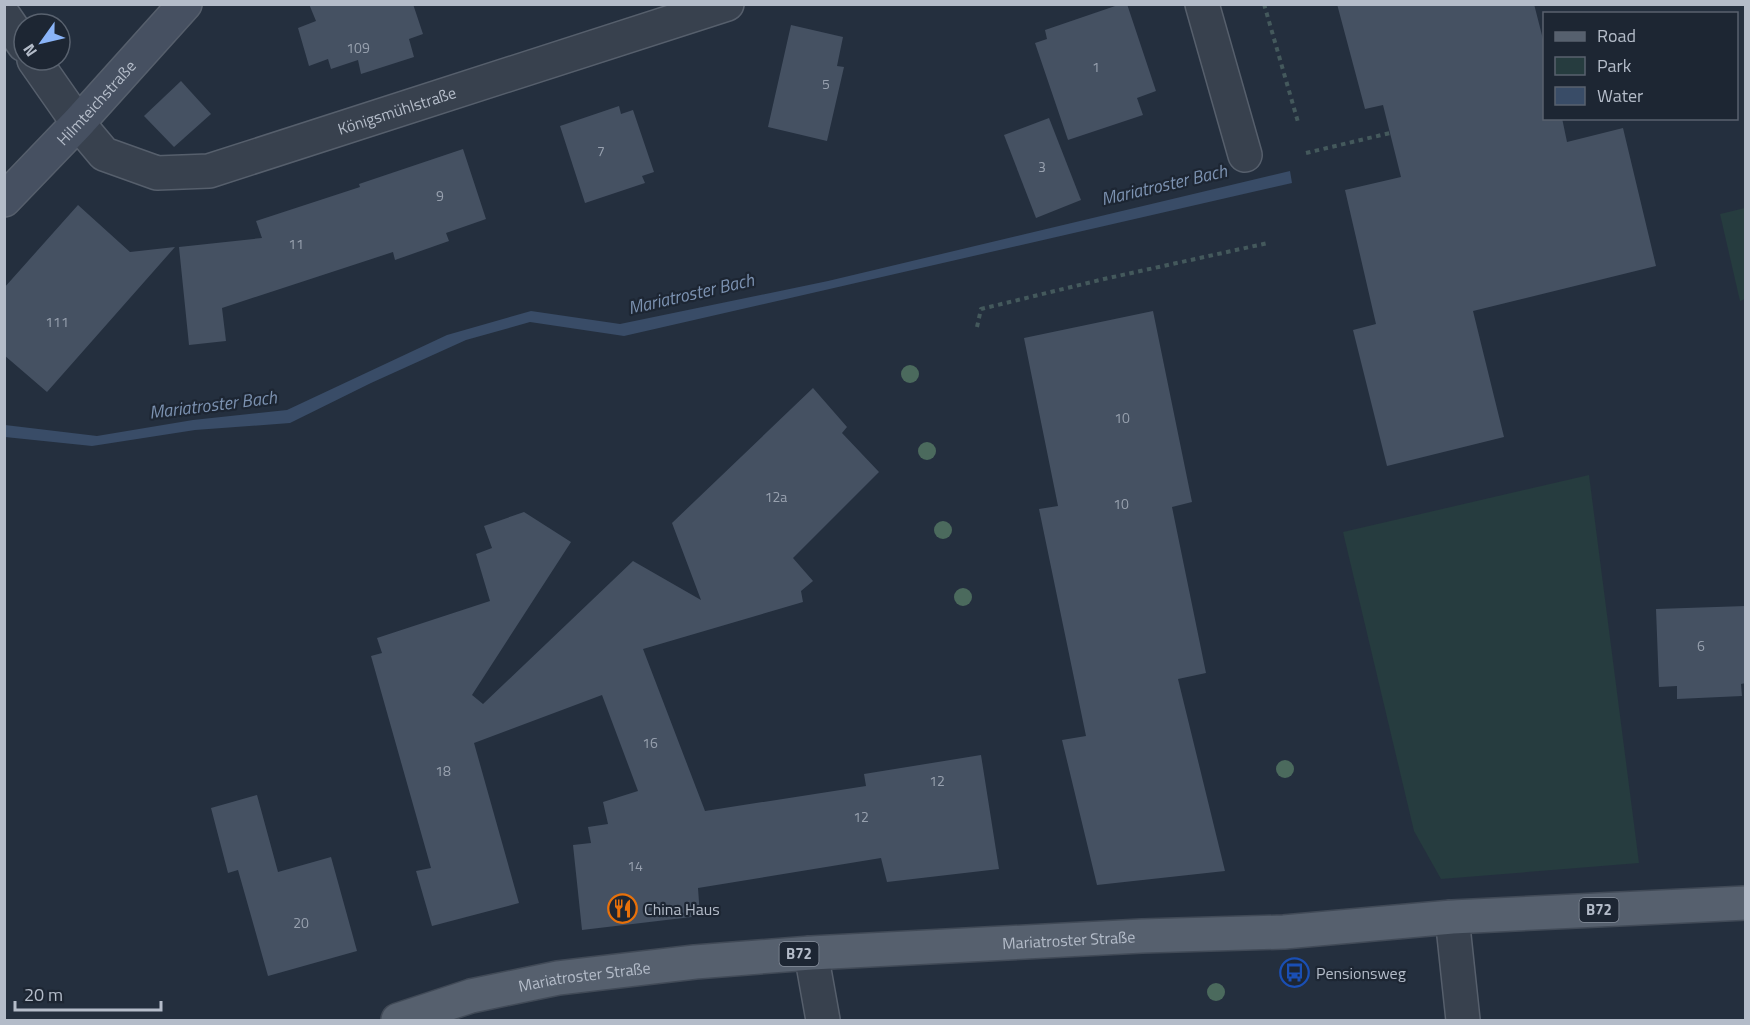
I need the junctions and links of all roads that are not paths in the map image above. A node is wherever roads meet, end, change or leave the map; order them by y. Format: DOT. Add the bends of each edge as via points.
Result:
graph roads {
  1 [pos="185,4"];
  2 [pos="727,4"];
  3 [pos="1202,4"];
  4 [pos="42,72"];
  5 [pos="78,123"];
  6 [pos="1245,155"];
  7 [pos="4,200"];
  8 [pos="1746,903"];
  9 [pos="1452,917"];
  10 [pos="811,953"];
  11 [pos="398,1020"];
  12 [pos="823,1020"];
  13 [pos="1463,1020"];
  1 -- 5 [label="main road, Hilmteichstraße"];
  2 -- 5 [label="street, Königsmühlstraße" via="209,171 157,173 105,154"];
  3 -- 6 [label="street"];
  4 -- 5 [label="street, Königsmühlstraße"];
  5 -- 7 [label="main road, Hilmteichstraße"];
  8 -- 9 [label="main road, Mariatroster Straße / B72"];
  9 -- 10 [label="main road, Mariatroster Straße / B72" via="1284,932"];
  9 -- 13 [label="street"];
  10 -- 11 [label="main road, Mariatroster Straße / B72" via="579,974 471,996"];
  10 -- 12 [label="street"];
}
